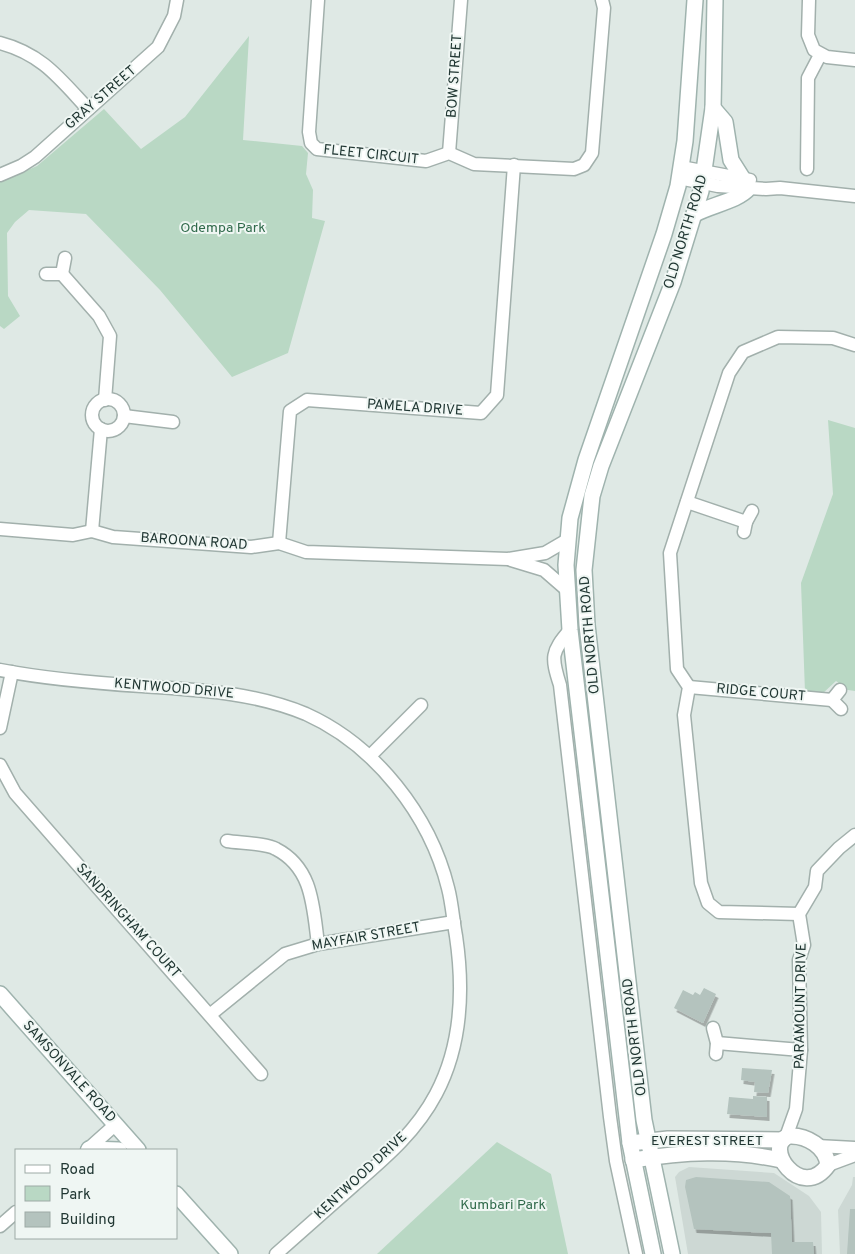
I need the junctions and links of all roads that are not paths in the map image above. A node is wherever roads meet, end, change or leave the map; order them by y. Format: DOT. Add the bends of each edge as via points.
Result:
graph roads {
  1 [pos="177,0"];
  2 [pos="318,0"];
  3 [pos="460,0"];
  4 [pos="602,0"];
  5 [pos="695,0"];
  6 [pos="715,0"];
  7 [pos="809,0"];
  8 [pos="0,43"];
  9 [pos="820,55"];
  10 [pos="855,60"];
  11 [pos="713,108"];
  12 [pos="88,109"];
  13 [pos="449,152"];
  14 [pos="514,165"];
  15 [pos="807,169"];
  16 [pos="680,173"];
  17 [pos="0,175"];
  18 [pos="703,178"];
  19 [pos="746,183"];
  20 [pos="855,196"];
  21 [pos="695,214"];
  22 [pos="65,258"];
  23 [pos="46,274"];
  24 [pos="62,274"];
  25 [pos="855,345"];
  26 [pos="105,400"];
  27 [pos="124,416"];
  28 [pos="173,422"];
  29 [pos="102,429"];
  30 [pos="687,502"];
  31 [pos="747,522"];
  32 [pos="0,529"];
  33 [pos="92,531"];
  34 [pos="569,539"];
  35 [pos="279,543"];
  36 [pos="508,559"];
  37 [pos="567,590"];
  38 [pos="570,630"];
  39 [pos="6,671"];
  40 [pos="689,687"];
  41 [pos="421,705"];
  42 [pos="841,709"];
  43 [pos="0,728"];
  44 [pos="370,756"];
  45 [pos="0,765"];
  46 [pos="855,835"];
  47 [pos="226,842"];
  48 [pos="798,914"];
  49 [pos="454,922"];
  50 [pos="318,944"];
  51 [pos="0,994"];
  52 [pos="211,1014"];
  53 [pos="713,1028"];
  54 [pos="801,1050"];
  55 [pos="261,1074"];
  56 [pos="796,1109"];
  57 [pos="115,1125"];
  58 [pos="803,1137"];
  59 [pos="784,1139"];
  60 [pos="649,1141"];
  61 [pos="630,1143"];
  62 [pos="817,1146"];
  63 [pos="855,1148"];
  64 [pos="89,1149"];
  65 [pos="137,1149"];
  66 [pos="855,1155"];
  67 [pos="652,1157"];
  68 [pos="633,1160"];
  69 [pos="782,1160"];
  70 [pos="828,1165"];
  71 [pos="178,1196"];
  72 [pos="15,1213"];
  73 [pos="0,1226"];
  74 [pos="230,1254"];
  75 [pos="276,1254"];
  76 [pos="636,1254"];
  77 [pos="652,1254"];
  78 [pos="672,1254"];
  1 -- 12 [label="street, GRAY STREET" via="174,16 158,48"];
  2 -- 13 [label="street, FLEET CIRCUIT" via="309,132 313,146 323,152 426,161"];
  3 -- 13 [label="street, BOW STREET"];
  4 -- 14 [label="street" via="604,8 590,158 574,169"];
  5 -- 16 [label="main road, OLD NORTH ROAD"];
  6 -- 11 [label="main road, OLD NORTH ROAD"];
  7 -- 9 [label="street" via="808,35 810,44"];
  8 -- 12 [label="street" via="40,59"];
  9 -- 10 [label="street"];
  9 -- 15 [label="street" via="808,78"];
  11 -- 18 [label="main road, OLD NORTH ROAD"];
  11 -- 19 [label="main road" via="726,122 732,160"];
  12 -- 17 [label="street, GRAY STREET" via="35,157"];
  13 -- 14 [label="street" via="474,164"];
  14 -- 35 [label="street, PAMELA DRIVE" via="497,395 481,414 307,400 290,411"];
  16 -- 18 [label="street"];
  16 -- 34 [label="main road, OLD NORTH ROAD" via="664,234 586,460 570,518"];
  18 -- 19 [label="street"];
  18 -- 21 [label="main road, OLD NORTH ROAD"];
  19 -- 20 [label="street" via="767,182 780,188"];
  19 -- 21 [label="main road" via="742,196"];
  21 -- 60 [label="main road, OLD NORTH ROAD" via="673,282 601,466 592,496 584,554 587,625"];
  22 -- 24 [label="street"];
  23 -- 24 [label="street"];
  24 -- 26 [label="street" via="99,316 110,336"];
  25 -- 30 [label="street" via="833,338 778,337 743,352 729,373"];
  26 -- 27 [label="street" via="120,404"];
  26 -- 29 [label="street" via="97,403 91,414 95,426"];
  27 -- 28 [label="street"];
  27 -- 29 [label="street" via="118,428"];
  29 -- 33 [label="street"];
  30 -- 31 [label="street"];
  30 -- 40 [label="street" via="670,553 670,582 677,669"];
  32 -- 33 [label="street, BAROONA ROAD" via="73,535"];
  33 -- 35 [label="street, BAROONA ROAD" via="113,537 251,547"];
  34 -- 36 [label="street, BAROONA ROAD" via="545,552"];
  34 -- 37 [label="main road, OLD NORTH ROAD"];
  35 -- 36 [label="street, BAROONA ROAD" via="306,552"];
  36 -- 37 [label="street, BAROONA ROAD" via="544,570"];
  37 -- 38 [label="main road, OLD NORTH ROAD"];
  38 -- 61 [label="main road, OLD NORTH ROAD"];
  38 -- 76 [label="street, OLD NORTH ROAD" via="555,649 555,668 560,685 610,1117"];
  39 -- 43 [label="street"];
  39 -- 44 [label="street, KENTWOOD DRIVE" via="70,681 222,691 264,700 307,715 346,737"];
  40 -- 42 [label="street, RIDGE COURT" via="836,695"];
  40 -- 48 [label="street" via="684,714 701,883 708,903 719,912"];
  41 -- 44 [label="street"];
  44 -- 49 [label="street, KENTWOOD DRIVE" via="419,817 449,888"];
  45 -- 52 [label="street, SANDRINGHAM COURT" via="15,793"];
  46 -- 48 [label="street" via="817,871 815,887"];
  47 -- 50 [label="street" via="275,848 299,866 311,890"];
  48 -- 54 [label="street, PARAMOUNT DRIVE" via="804,945 798,960"];
  49 -- 50 [label="street, MAYFAIR STREET"];
  49 -- 75 [label="street, KENTWOOD DRIVE" via="461,970 460,1010 454,1049 436,1094 403,1142"];
  50 -- 52 [label="street, MAYFAIR STREET" via="285,954"];
  51 -- 57 [label="main road, SAMSONVALE ROAD"];
  52 -- 55 [label="street, SANDRINGHAM COURT"];
  53 -- 54 [label="street" via="717,1048"];
  54 -- 56 [label="street, PARAMOUNT DRIVE"];
  56 -- 58 [label="street"];
  56 -- 59 [label="street"];
  57 -- 64 [label="street"];
  57 -- 65 [label="main road, SAMSONVALE ROAD"];
  58 -- 59 [label="main road, EVEREST STREET"];
  58 -- 62 [label="main road"];
  59 -- 60 [label="main road, EVEREST STREET" via="757,1142"];
  59 -- 69 [label="main road, EVEREST STREET" via="780,1148"];
  60 -- 61 [label="main road, EVEREST STREET"];
  60 -- 67 [label="main road, OLD NORTH ROAD"];
  61 -- 68 [label="main road, OLD NORTH ROAD"];
  62 -- 63 [label="street"];
  62 -- 70 [label="main road" via="824,1152"];
  66 -- 70 [label="street, EVEREST STREET"];
  67 -- 68 [label="main road, EVEREST STREET"];
  67 -- 69 [label="main road, EVEREST STREET" via="698,1151"];
  67 -- 78 [label="main road, OLD NORTH ROAD"];
  68 -- 77 [label="main road, OLD NORTH ROAD"];
  69 -- 70 [label="main road, EVEREST STREET" via="788,1170 806,1177 818,1175"];
  71 -- 74 [label="main road"];
  72 -- 73 [label="street"];
}
